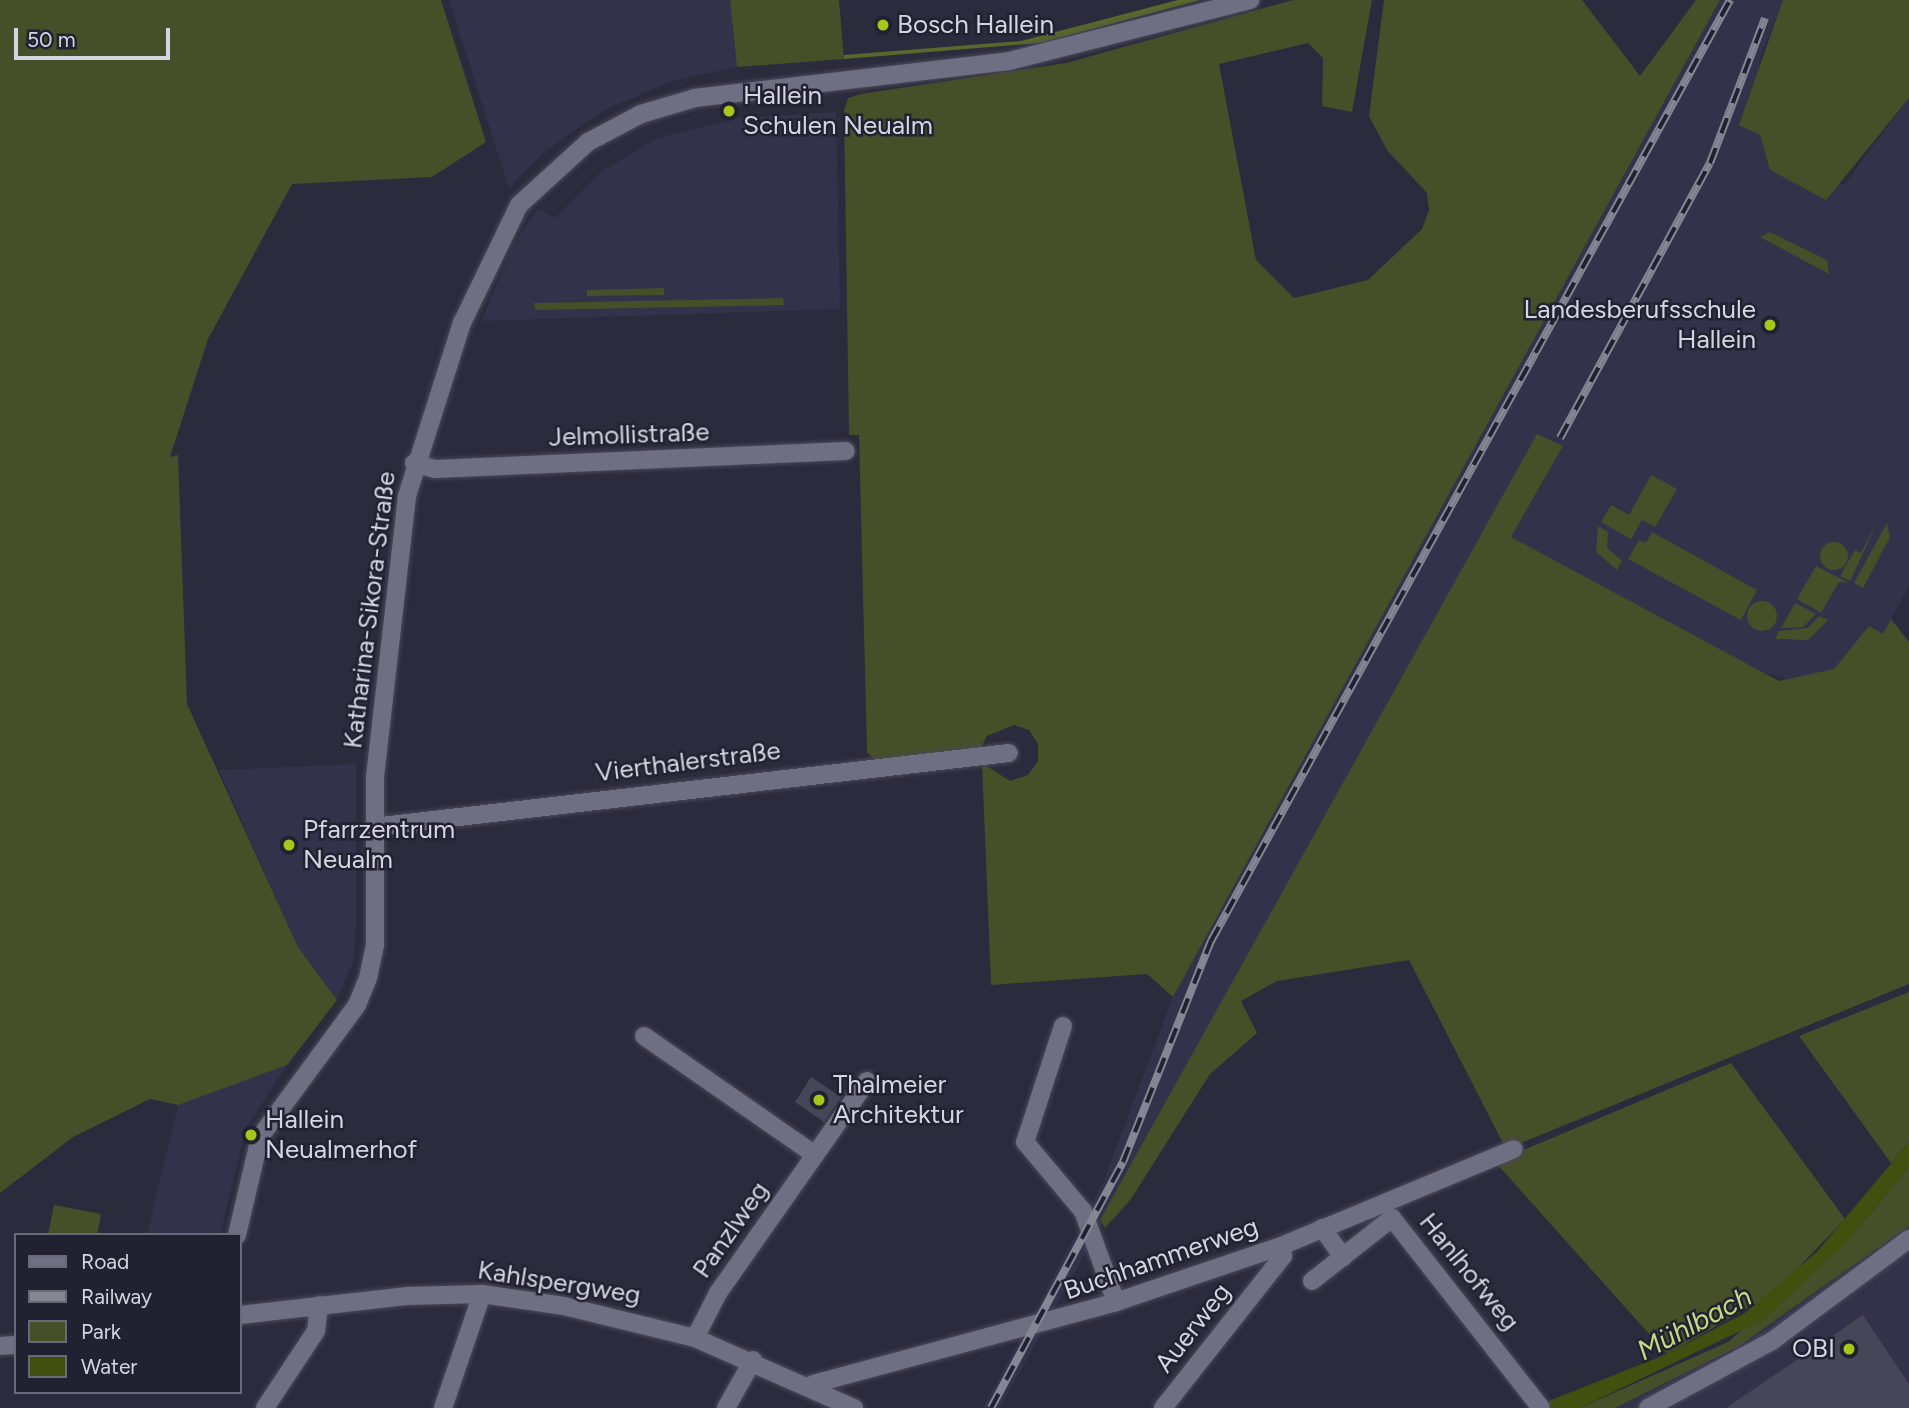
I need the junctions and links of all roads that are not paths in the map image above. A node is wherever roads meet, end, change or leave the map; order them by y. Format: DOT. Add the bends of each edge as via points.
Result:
graph roads {
  1 [pos="1250,0"];
  2 [pos="846,451"];
  3 [pos="414,463"];
  4 [pos="1009,753"];
  5 [pos="373,827"];
  6 [pos="1063,1026"];
  7 [pos="645,1036"];
  8 [pos="867,1081"];
  9 [pos="1514,1149"];
  10 [pos="815,1155"];
  11 [pos="1322,1228"];
  12 [pos="237,1233"];
  13 [pos="1909,1239"];
  14 [pos="1281,1246"];
  15 [pos="1343,1257"];
  16 [pos="1312,1282"];
  17 [pos="482,1294"];
  18 [pos="1116,1302"];
  19 [pos="319,1305"];
  20 [pos="242,1315"];
  21 [pos="695,1338"];
  22 [pos="753,1360"];
  23 [pos="813,1384"];
  24 [pos="1538,1404"];
  25 [pos="265,1408"];
  26 [pos="443,1408"];
  27 [pos="726,1408"];
  28 [pos="854,1408"];
  29 [pos="1163,1408"];
  30 [pos="1648,1408"];
  1 -- 3 [label="street, Katharina-Sikora-Straße" via="1009,61 695,98 641,114 587,142 545,176 499,237"];
  2 -- 3 [label="street, Jelmollistraße" via="435,470"];
  3 -- 5 [label="street, Katharina-Sikora-Straße"];
  4 -- 5 [label="street, Vierthalerstraße"];
  5 -- 12 [label="street, Katharina-Sikora-Straße" via="375,946 368,978 357,1005 260,1137"];
  6 -- 18 [label="street" via="1025,1142 1087,1218"];
  7 -- 10 [label="street"];
  8 -- 10 [label="street, Panzlweg"];
  9 -- 11 [label="street, Buchhammerweg"];
  10 -- 21 [label="street, Panzlweg" via="718,1293"];
  11 -- 14 [label="street, Buchhammerweg"];
  11 -- 15 [label="street"];
  13 -- 30 [label="street" via="1772,1341"];
  14 -- 18 [label="street, Buchhammerweg"];
  14 -- 29 [label="street, Auerweg" via="1283,1256"];
  15 -- 16 [label="street, Hanlhofweg"];
  15 -- 24 [label="street, Hanlhofweg" via="1392,1218"];
  17 -- 19 [label="street, Kahlspergweg"];
  17 -- 21 [label="street, Kahlspergweg" via="625,1317"];
  17 -- 26 [label="street"];
  18 -- 23 [label="street, Buchhammerweg"];
  19 -- 20 [label="street, Kahlspergweg"];
  19 -- 25 [label="street" via="316,1331"];
  21 -- 22 [label="street, Kahlspergweg"];
  22 -- 23 [label="street, Kahlspergweg"];
  22 -- 27 [label="street"];
  23 -- 28 [label="street, Kahlspergweg"];
}
